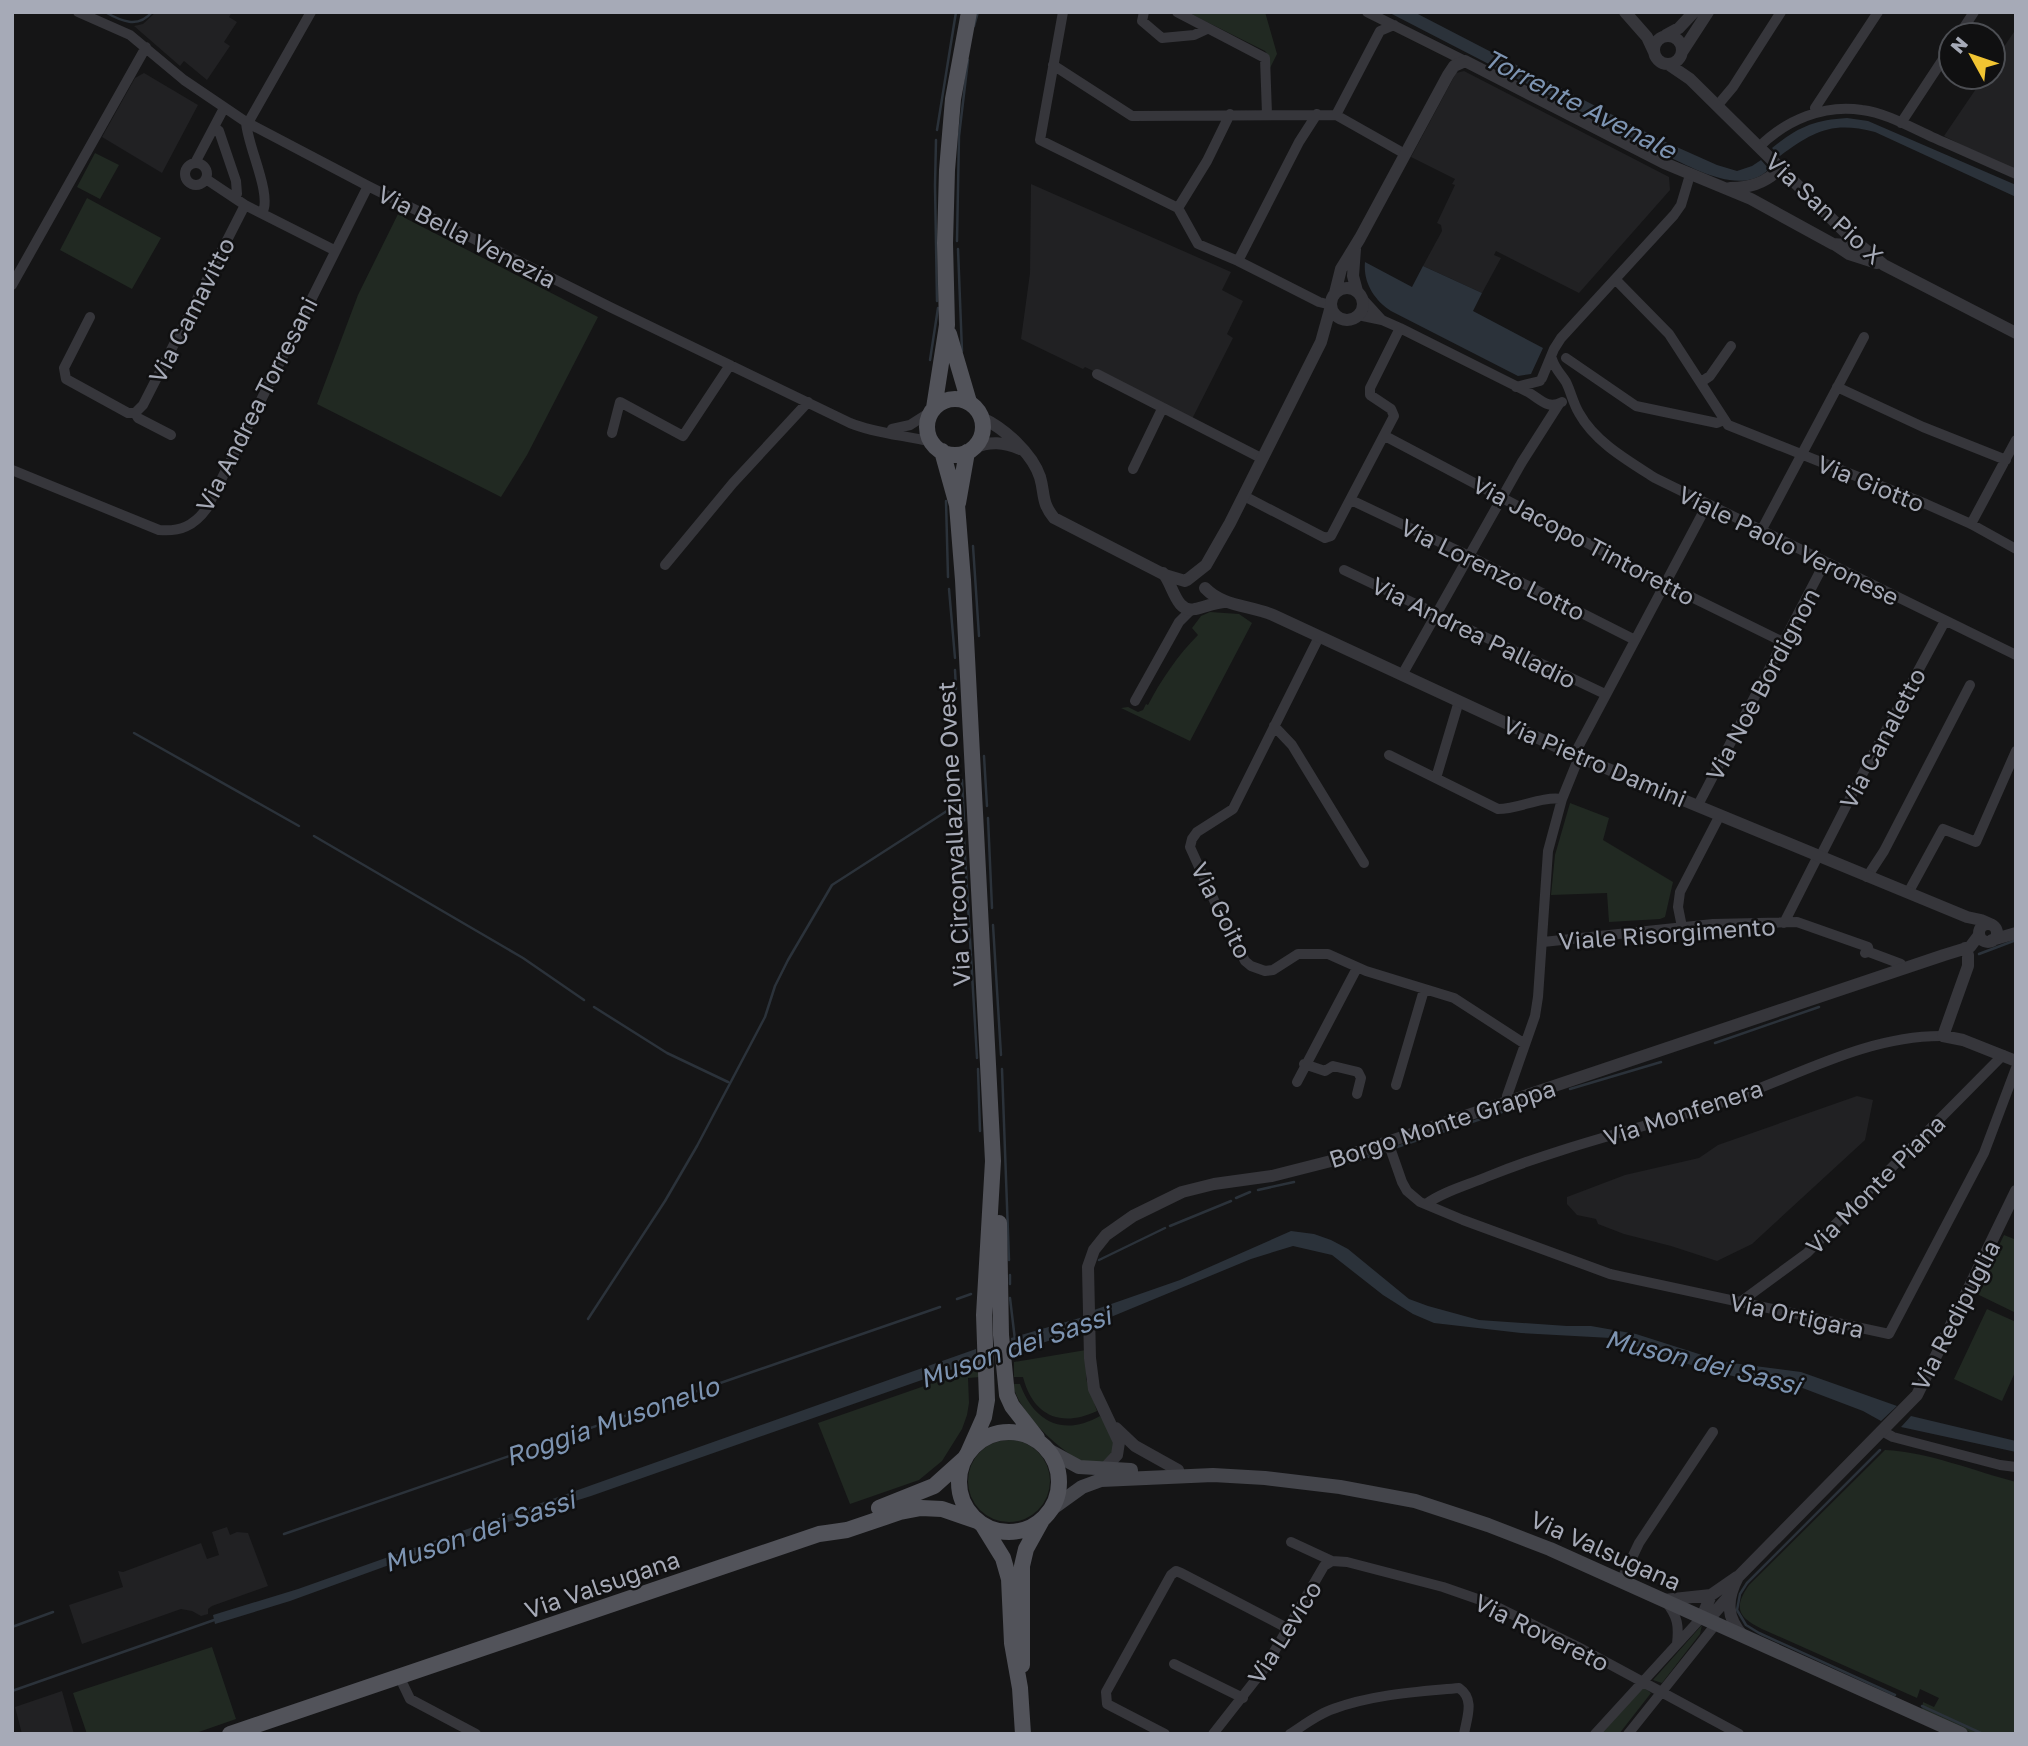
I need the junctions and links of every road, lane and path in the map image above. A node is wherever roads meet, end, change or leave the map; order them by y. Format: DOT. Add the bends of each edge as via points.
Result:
graph roads {
  1 [pos="78,12"];
  2 [pos="311,12"];
  3 [pos="969,12"];
  4 [pos="1063,12"];
  5 [pos="1144,12"];
  6 [pos="1177,12"];
  7 [pos="1367,12"];
  8 [pos="1693,12"];
  9 [pos="1708,12"];
  10 [pos="1781,12"];
  11 [pos="1878,12"];
  12 [pos="101,17"];
  13 [pos="1629,17"];
  14 [pos="1394,25"];
  15 [pos="1207,29"];
  16 [pos="1665,36"];
  17 [pos="146,47"];
  18 [pos="1654,52"];
  19 [pos="1682,52"];
  20 [pos="1466,61"];
  21 [pos="1668,64"];
  22 [pos="1053,65"];
  23 [pos="1937,68"];
  24 [pos="1689,78"];
  25 [pos="1717,106"];
  26 [pos="224,108"];
  27 [pos="1816,112"];
  28 [pos="1230,114"];
  29 [pos="1267,114"];
  30 [pos="1317,114"];
  31 [pos="1336,115"];
  32 [pos="247,122"];
  33 [pos="1901,122"];
  34 [pos="214,127"];
  35 [pos="1405,154"];
  36 [pos="1770,158"];
  37 [pos="195,163"];
  38 [pos="1690,174"];
  39 [pos="2016,174"];
  40 [pos="206,179"];
  41 [pos="1756,184"];
  42 [pos="368,186"];
  43 [pos="1728,188"];
  44 [pos="234,197"];
  45 [pos="1751,199"];
  46 [pos="245,205"];
  47 [pos="1178,208"];
  48 [pos="262,213"];
  49 [pos="1849,236"];
  50 [pos="1833,244"];
  51 [pos="1356,245"];
  52 [pos="334,250"];
  53 [pos="1238,261"];
  54 [pos="1884,265"];
  55 [pos="1616,280"];
  56 [pos="12,285"];
  57 [pos="1359,294"];
  58 [pos="1330,301"];
  59 [pos="90,317"];
  60 [pos="1352,317"];
  61 [pos="1382,320"];
  62 [pos="947,325"];
  63 [pos="1400,328"];
  64 [pos="2016,333"];
  65 [pos="1864,337"];
  66 [pos="1321,342"];
  67 [pos="1731,346"];
  68 [pos="1566,358"];
  69 [pos="1552,359"];
  70 [pos="730,365"];
  71 [pos="1097,374"];
  72 [pos="1561,377"];
  73 [pos="1541,379"];
  74 [pos="1701,383"];
  75 [pos="1516,387"];
  76 [pos="1837,387"];
  77 [pos="1568,390"];
  78 [pos="1540,399"];
  79 [pos="808,402"];
  80 [pos="969,402"];
  81 [pos="1560,404"];
  82 [pos="1162,409"];
  83 [pos="933,410"];
  84 [pos="1578,412"];
  85 [pos="135,413"];
  86 [pos="982,418"];
  87 [pos="1724,420"];
  88 [pos="872,432"];
  89 [pos="612,433"];
  90 [pos="171,435"];
  91 [pos="1385,436"];
  92 [pos="2016,440"];
  93 [pos="937,446"];
  94 [pos="1021,449"];
  95 [pos="970,450"];
  96 [pos="1802,455"];
  97 [pos="1261,458"];
  98 [pos="2006,460"];
  99 [pos="1133,468"];
  100 [pos="12,471"];
  101 [pos="1244,496"];
  102 [pos="1502,498"];
  103 [pos="1351,500"];
  104 [pos="1707,505"];
  105 [pos="957,506"];
  106 [pos="1971,524"];
  107 [pos="1761,531"];
  108 [pos="2016,549"];
  109 [pos="1469,556"];
  110 [pos="1825,562"];
  111 [pos="664,565"];
  112 [pos="1206,565"];
  113 [pos="1344,570"];
  114 [pos="1163,573"];
  115 [pos="1186,581"];
  116 [pos="1665,584"];
  117 [pos="1204,587"];
  118 [pos="1224,602"];
  119 [pos="1187,605"];
  120 [pos="1437,613"];
  121 [pos="1945,621"];
  122 [pos="1319,637"];
  123 [pos="1635,640"];
  124 [pos="1783,642"];
  125 [pos="2016,655"];
  126 [pos="1402,675"];
  127 [pos="1970,685"];
  128 [pos="1605,694"];
  129 [pos="1135,701"];
  130 [pos="1459,701"];
  131 [pos="1274,726"];
  132 [pos="2016,751"];
  133 [pos="1389,755"];
  134 [pos="1577,756"];
  135 [pos="1436,778"];
  136 [pos="1562,799"];
  137 [pos="1698,805"];
  138 [pos="1720,815"];
  139 [pos="1819,857"];
  140 [pos="1364,863"];
  141 [pos="1867,877"];
  142 [pos="1908,893"];
  143 [pos="1967,917"];
  144 [pos="1788,924"];
  145 [pos="1991,925"];
  146 [pos="1682,927"];
  147 [pos="2016,932"];
  148 [pos="1985,938"];
  149 [pos="1543,942"];
  150 [pos="1965,948"];
  151 [pos="1357,968"];
  152 [pos="1902,969"];
  153 [pos="1424,990"];
  154 [pos="1944,1036"];
  155 [pos="1525,1044"];
  156 [pos="2003,1055"];
  157 [pos="2016,1061"];
  158 [pos="1304,1064"];
  159 [pos="2016,1068"];
  160 [pos="1297,1082"];
  161 [pos="1396,1085"];
  162 [pos="1357,1094"];
  163 [pos="1507,1101"];
  164 [pos="1388,1142"];
  165 [pos="2016,1191"];
  166 [pos="1426,1204"];
  167 [pos="1739,1303"];
  168 [pos="993,1337"];
  169 [pos="1109,1420"];
  170 [pos="1884,1429"];
  171 [pos="1713,1432"];
  172 [pos="1135,1446"];
  173 [pos="1044,1447"];
  174 [pos="967,1455"];
  175 [pos="2016,1467"];
  176 [pos="1104,1469"];
  177 [pos="1129,1469"];
  178 [pos="1178,1471"];
  179 [pos="1213,1475"];
  180 [pos="1090,1483"];
  181 [pos="1046,1515"];
  182 [pos="980,1523"];
  183 [pos="819,1534"];
  184 [pos="1291,1542"];
  185 [pos="1328,1564"];
  186 [pos="1738,1577"];
  187 [pos="1621,1581"];
  188 [pos="1711,1595"];
  189 [pos="1730,1595"];
  190 [pos="1664,1600"];
  191 [pos="1709,1620"];
  192 [pos="1287,1628"];
  193 [pos="1743,1636"];
  194 [pos="1677,1644"];
  195 [pos="1174,1664"];
  196 [pos="399,1676"];
  197 [pos="1643,1681"];
  198 [pos="1020,1688"];
  199 [pos="1661,1691"];
  200 [pos="1243,1698"];
  201 [pos="257,1729"];
  202 [pos="1144,1729"];
  203 [pos="230,1734"];
  204 [pos="476,1734"];
  205 [pos="1023,1734"];
  206 [pos="1165,1734"];
  207 [pos="1213,1734"];
  208 [pos="1290,1734"];
  209 [pos="1464,1734"];
  210 [pos="1595,1734"];
  211 [pos="1628,1734"];
  212 [pos="1739,1734"];
  213 [pos="1961,1734"];
  1 -- 12 [label="street, Via Bella Venezia"];
  2 -- 32 [label="street"];
  3 -- 62 [label="main road, Via Circonvallazione Ovest" via="953,99 947,170"];
  4 -- 22 [label="street"];
  5 -- 15 [label="street" via="1142,21 1162,38"];
  6 -- 15 [label="street"];
  7 -- 14 [label="street"];
  8 -- 16 [label="street"];
  9 -- 19 [label="street"];
  10 -- 25 [label="street"];
  11 -- 27 [label="street"];
  12 -- 17 [label="street, Via Bella Venezia"];
  13 -- 16 [label="street"];
  13 -- 18 [label="street"];
  14 -- 20 [label="street"];
  14 -- 31 [label="street" via="1380,31"];
  15 -- 29 [label="street" via="1265,58"];
  16 -- 18 [label="street" via="1655,44"];
  16 -- 19 [label="street" via="1676,38"];
  17 -- 26 [label="street, Via Bella Venezia"];
  17 -- 56 [label="street"];
  18 -- 21 [label="street"];
  19 -- 21 [label="street"];
  19 -- 24 [label="street, Via San Pio X"];
  20 -- 35 [label="street" via="1452,68"];
  20 -- 38 [label="street"];
  21 -- 24 [label="street, Via San Pio X"];
  22 -- 28 [label="street" via="1132,116"];
  22 -- 47 [label="street" via="1040,140"];
  23 -- 33 [label="street"];
  24 -- 25 [label="street, Via San Pio X"];
  25 -- 36 [label="street, Via San Pio X"];
  26 -- 32 [label="street, Via Bella Venezia"];
  26 -- 34 [label="street"];
  27 -- 33 [label="street" via="1861,109"];
  27 -- 36 [label="street" via="1781,130"];
  28 -- 29 [label="street"];
  28 -- 47 [label="street"];
  29 -- 30 [label="street"];
  30 -- 31 [label="street"];
  30 -- 53 [label="street"];
  31 -- 35 [label="street"];
  32 -- 42 [label="street, Via Bella Venezia"];
  32 -- 48 [label="street" via="266,201"];
  33 -- 39 [label="street"];
  34 -- 37 [label="street"];
  34 -- 44 [label="street" via="236,181"];
  35 -- 51 [label="street"];
  36 -- 41 [label="street" via="1768,180"];
  36 -- 49 [label="street, Via San Pio X"];
  37 -- 40 [label="street" via="204,167"];
  37 -- 40 [label="street" via="185,170 186,180 194,186"];
  38 -- 43 [label="street"];
  38 -- 55 [label="street" via="1676,212"];
  40 -- 44 [label="street"];
  41 -- 43 [label="street"];
  41 -- 45 [label="street"];
  42 -- 52 [label="street, Via Andrea Torresani"];
  42 -- 70 [label="street, Via Bella Venezia"];
  43 -- 45 [label="street"];
  44 -- 46 [label="street"];
  45 -- 50 [label="street"];
  46 -- 48 [label="street"];
  46 -- 85 [label="street, Via Camavitto"];
  47 -- 53 [label="street" via="1198,244"];
  48 -- 52 [label="street"];
  49 -- 50 [label="street" via="1845,245"];
  49 -- 54 [label="street, Via San Pio X"];
  50 -- 54 [label="street"];
  51 -- 57 [label="street" via="1353,276"];
  51 -- 58 [label="street"];
  52 -- 100 [label="street, Via Andrea Torresani" via="207,508 195,523 178,531 159,530"];
  53 -- 58 [label="street"];
  54 -- 64 [label="street, Via San Pio X"];
  55 -- 69 [label="street" via="1562,338"];
  55 -- 74 [label="street" via="1669,334"];
  57 -- 58 [label="street" via="1348,288"];
  57 -- 60 [label="street" via="1363,304"];
  57 -- 61 [label="street"];
  58 -- 60 [label="street" via="1338,317"];
  58 -- 66 [label="street"];
  59 -- 85 [label="street" via="64,368 66,379"];
  60 -- 61 [label="street"];
  60 -- 66 [label="street"];
  61 -- 63 [label="street"];
  62 -- 80 [label="main road, Via Circonvallazione Ovest"];
  62 -- 83 [label="main road, Via Circonvallazione Ovest"];
  63 -- 75 [label="street"];
  63 -- 91 [label="street" via="1370,388 1370,395 1394,412"];
  65 -- 76 [label="street"];
  66 -- 97 [label="street"];
  67 -- 74 [label="street"];
  68 -- 87 [label="street, Via Giotto" via="1636,406 1717,424"];
  69 -- 72 [label="street"];
  69 -- 73 [label="street"];
  70 -- 79 [label="street, Via Bella Venezia"];
  70 -- 89 [label="street" via="683,436 620,402"];
  71 -- 82 [label="street"];
  72 -- 73 [label="street" via="1554,374"];
  72 -- 77 [label="street"];
  73 -- 75 [label="street"];
  73 -- 78 [label="street" via="1537,388"];
  74 -- 87 [label="street"];
  75 -- 78 [label="street"];
  76 -- 96 [label="street"];
  76 -- 98 [label="street"];
  77 -- 81 [label="street"];
  77 -- 84 [label="street"];
  78 -- 81 [label="street" via="1549,405"];
  79 -- 88 [label="street, Via Bella Venezia"];
  79 -- 111 [label="street"];
  80 -- 83 [label="main road" via="950,399"];
  80 -- 86 [label="main road, Via Circonvallazione Ovest"];
  81 -- 84 [label="street"];
  81 -- 102 [label="street"];
  82 -- 97 [label="street"];
  82 -- 99 [label="street"];
  83 -- 88 [label="street" via="901,429"];
  83 -- 93 [label="main road, Via Circonvallazione Ovest" via="927,427"];
  84 -- 104 [label="street, Viale Paolo Veronese" via="1607,445 1655,478"];
  85 -- 90 [label="street"];
  86 -- 94 [label="street" via="1012,436"];
  86 -- 95 [label="main road, Via Circonvallazione Ovest" via="983,432"];
  87 -- 96 [label="street, Via Giotto"];
  88 -- 93 [label="street, Via Bella Venezia" via="904,435"];
  91 -- 102 [label="street, Via Jacopo Tintoretto"];
  91 -- 103 [label="street"];
  92 -- 98 [label="street"];
  93 -- 95 [label="main road" via="950,454"];
  93 -- 105 [label="main road, Via Circonvallazione Ovest"];
  94 -- 95 [label="street" via="990,443"];
  94 -- 114 [label="street" via="1037,471 1044,505 1054,518"];
  95 -- 105 [label="main road, Via Circonvallazione Ovest"];
  96 -- 106 [label="street, Via Giotto"];
  96 -- 107 [label="street"];
  97 -- 101 [label="street"];
  98 -- 106 [label="street"];
  101 -- 103 [label="street" via="1325,538 1331,536"];
  101 -- 112 [label="street"];
  102 -- 109 [label="street"];
  102 -- 116 [label="street, Via Jacopo Tintoretto"];
  103 -- 109 [label="street, Via Lorenzo Lotto"];
  104 -- 107 [label="street, Viale Paolo Veronese"];
  104 -- 116 [label="street"];
  105 -- 168 [label="main road, Via Circonvallazione Ovest" via="993,1161 984,1315"];
  106 -- 108 [label="street, Via Giotto"];
  107 -- 110 [label="street, Viale Paolo Veronese"];
  109 -- 120 [label="street"];
  109 -- 123 [label="street, Via Lorenzo Lotto"];
  110 -- 121 [label="street, Viale Paolo Veronese"];
  110 -- 124 [label="street, Via Noè Bordignon"];
  112 -- 115 [label="street"];
  112 -- 117 [label="street"];
  113 -- 120 [label="street, Via Andrea Palladio"];
  114 -- 115 [label="street"];
  114 -- 119 [label="street"];
  115 -- 117 [label="street"];
  115 -- 119 [label="street" via="1179,586"];
  116 -- 123 [label="street"];
  116 -- 124 [label="street, Via Jacopo Tintoretto"];
  117 -- 118 [label="street"];
  117 -- 119 [label="street" via="1206,599"];
  118 -- 119 [label="street"];
  118 -- 122 [label="street, Via Pietro Damini" via="1264,611"];
  119 -- 129 [label="street"];
  120 -- 126 [label="street"];
  120 -- 128 [label="street, Via Andrea Palladio"];
  121 -- 125 [label="street, Viale Paolo Veronese"];
  121 -- 139 [label="street, Via Canaletto"];
  122 -- 126 [label="street, Via Pietro Damini"];
  122 -- 131 [label="street, Via Goito"];
  123 -- 128 [label="street"];
  124 -- 137 [label="street, Via Noè Bordignon"];
  126 -- 130 [label="street, Via Pietro Damini"];
  127 -- 141 [label="street"];
  128 -- 134 [label="street"];
  130 -- 134 [label="street, Via Pietro Damini"];
  130 -- 135 [label="street"];
  131 -- 140 [label="street" via="1293,745"];
  131 -- 151 [label="street, Via Goito" via="1233,809 1197,832 1191,847 1218,909 1251,966 1273,970 1304,953 1321,953"];
  132 -- 142 [label="street" via="1976,842 1942,829"];
  133 -- 135 [label="street"];
  134 -- 136 [label="street"];
  134 -- 137 [label="street, Via Pietro Damini"];
  135 -- 136 [label="street" via="1498,809 1552,797"];
  136 -- 149 [label="street" via="1546,864"];
  137 -- 138 [label="street, Via Pietro Damini"];
  138 -- 139 [label="street, Via Pietro Damini"];
  138 -- 146 [label="street" via="1680,892"];
  139 -- 141 [label="street, Via Pietro Damini"];
  139 -- 144 [label="street, Via Canaletto"];
  141 -- 142 [label="street, Via Pietro Damini"];
  142 -- 143 [label="street, Via Pietro Damini"];
  143 -- 145 [label="street, Via Pietro Damini"];
  143 -- 148 [label="street"];
  144 -- 146 [label="street, Viale Risorgimento"];
  144 -- 152 [label="street, Viale Risorgimento" via="1901,964"];
  145 -- 147 [label="street, Borgo Monte Grappa"];
  145 -- 148 [label="street" via="1996,933"];
  146 -- 149 [label="street, Viale Risorgimento"];
  147 -- 148 [label="street, Borgo Monte Grappa"];
  148 -- 150 [label="street, Borgo Monte Grappa" via="1978,947"];
  149 -- 155 [label="street" via="1537,1006"];
  150 -- 152 [label="street, Borgo Monte Grappa"];
  150 -- 154 [label="street" via="1968,966"];
  151 -- 153 [label="street"];
  151 -- 158 [label="street"];
  152 -- 163 [label="street, Borgo Monte Grappa"];
  153 -- 155 [label="street" via="1454,999"];
  153 -- 161 [label="street"];
  154 -- 156 [label="street, Via Monfenera"];
  154 -- 166 [label="street, Via Monfenera" via="1904,1038 1861,1050 1712,1106 1527,1161"];
  155 -- 163 [label="street"];
  156 -- 157 [label="street, Via Monfenera"];
  156 -- 167 [label="street, Via Monte Piana" via="1807,1253"];
  158 -- 160 [label="street"];
  158 -- 162 [label="street" via="1325,1071 1333,1066 1358,1072"];
  159 -- 167 [label="street, Via Ortigara" via="1984,1153 1889,1334"];
  163 -- 164 [label="street, Borgo Monte Grappa"];
  164 -- 166 [label="street" via="1404,1187"];
  164 -- 169 [label="street, Borgo Monte Grappa" via="1288,1172 1196,1188 1163,1200 1105,1235 1094,1250 1088,1274 1088,1305 1094,1389"];
  165 -- 170 [label="street, Via Redipuglia" via="1921,1389"];
  166 -- 167 [label="street, Via Ortigara" via="1611,1274"];
  168 -- 173 [label="main road, Via Circonvallazione Ovest" via="1012,1406"];
  168 -- 174 [label="main road, Via Circonvallazione Ovest" via="986,1367 985,1409"];
  169 -- 172 [label="street"];
  169 -- 176 [label="street" via="1119,1447"];
  170 -- 175 [label="street" via="1893,1437"];
  170 -- 186 [label="street, Via Redipuglia"];
  171 -- 187 [label="street" via="1639,1543"];
  172 -- 177 [label="street"];
  172 -- 178 [label="street"];
  173 -- 174 [label="main road" via="1024,1434 1004,1433 984,1439"];
  173 -- 176 [label="main road, Via Valsugana" via="1079,1467"];
  173 -- 181 [label="main road, Via Circonvallazione Ovest" via="1059,1476 1058,1494"];
  174 -- 182 [label="main road, Via Circonvallazione Ovest" via="960,1491 966,1508"];
  174 -- 183 [label="main road, Via Valsugana" via="926,1490 846,1519"];
  176 -- 177 [label="main road, Via Valsugana"];
  177 -- 178 [label="main road, Via Valsugana"];
  177 -- 180 [label="street"];
  178 -- 179 [label="main road, Via Valsugana"];
  179 -- 180 [label="main road, Via Valsugana"];
  179 -- 187 [label="main road, Via Valsugana" via="1309,1482 1415,1501 1513,1534"];
  180 -- 181 [label="main road, Via Valsugana"];
  181 -- 182 [label="main road" via="1020,1531 1007,1532"];
  181 -- 198 [label="main road, Via Circonvallazione Ovest" via="1026,1549 1022,1566"];
  182 -- 183 [label="main road, Via Valsugana" via="942,1509 921,1508"];
  182 -- 198 [label="main road, Via Circonvallazione Ovest" via="1003,1558 1009,1579"];
  183 -- 196 [label="main road, Via Valsugana"];
  184 -- 185 [label="street, Via Rovereto"];
  185 -- 192 [label="street, Via Levico"];
  185 -- 197 [label="street, Via Rovereto" via="1346,1562 1398,1574 1489,1604"];
  186 -- 188 [label="street, Via Redipuglia"];
  186 -- 189 [label="street, Via Redipuglia"];
  187 -- 190 [label="main road, Via Valsugana"];
  188 -- 190 [label="street, Via Redipuglia"];
  188 -- 191 [label="street"];
  189 -- 191 [label="street, Via Redipuglia"];
  189 -- 193 [label="street" via="1728,1614"];
  190 -- 191 [label="main road, Via Valsugana"];
  190 -- 194 [label="street" via="1677,1620"];
  191 -- 193 [label="main road, Via Valsugana"];
  191 -- 194 [label="street"];
  191 -- 199 [label="street"];
  192 -- 200 [label="street, Via Levico"];
  192 -- 202 [label="street" via="1181,1573 1171,1574 1106,1692 1107,1704"];
  193 -- 213 [label="main road, Via Valsugana"];
  194 -- 197 [label="street"];
  195 -- 200 [label="street, Via Levico"];
  196 -- 201 [label="main road, Via Valsugana"];
  196 -- 204 [label="street" via="410,1699"];
  197 -- 199 [label="street, Via Rovereto"];
  197 -- 210 [label="street"];
  198 -- 205 [label="main road, Via Circonvallazione Ovest"];
  199 -- 211 [label="street"];
  199 -- 212 [label="street, Via Rovereto"];
  200 -- 207 [label="street, Via Levico"];
  201 -- 203 [label="main road, Via Valsugana"];
  202 -- 206 [label="street"];
  208 -- 209 [label="street" via="1331,1709 1362,1700 1459,1688 1470,1703"];
}
